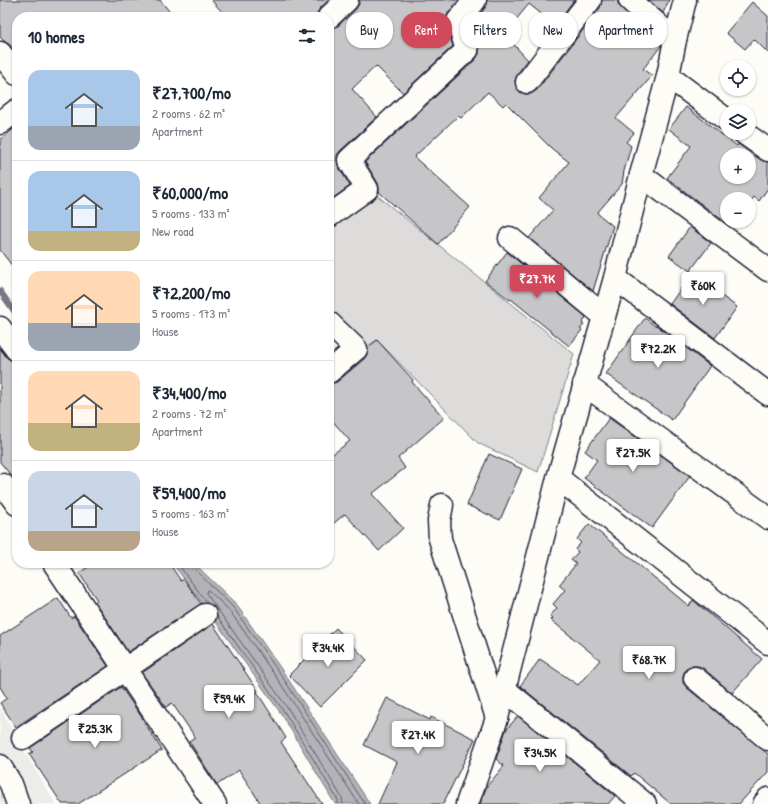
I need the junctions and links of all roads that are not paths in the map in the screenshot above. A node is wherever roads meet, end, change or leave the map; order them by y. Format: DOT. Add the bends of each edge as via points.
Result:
graph roads {
  1 [pos="347,0"];
  2 [pos="475,0"];
  3 [pos="590,0"];
  4 [pos="630,0"];
  5 [pos="685,0"];
  6 [pos="334,12"];
  7 [pos="675,40"];
  8 [pos="0,53"];
  9 [pos="12,68"];
  10 [pos="668,76"];
  11 [pos="527,82"];
  12 [pos="12,114"];
  13 [pos="720,115"];
  14 [pos="0,123"];
  15 [pos="754,140"];
  16 [pos="768,150"];
  17 [pos="641,175"];
  18 [pos="334,213"];
  19 [pos="510,238"];
  20 [pos="768,270"];
  21 [pos="615,278"];
  22 [pos="604,316"];
  23 [pos="0,328"];
  24 [pos="334,328"];
  25 [pos="12,344"];
  26 [pos="334,368"];
  27 [pos="584,384"];
  28 [pos="768,394"];
  29 [pos="558,478"];
  30 [pos="5,482"];
  31 [pos="12,495"];
  32 [pos="442,505"];
  33 [pos="768,518"];
  34 [pos="60,568"];
  35 [pos="205,615"];
  36 [pos="768,643"];
  37 [pos="126,669"];
  38 [pos="695,678"];
  39 [pos="504,689"];
  40 [pos="497,718"];
  41 [pos="23,738"];
  42 [pos="768,739"];
  43 [pos="0,766"];
  44 [pos="768,799"];
  45 [pos="18,804"];
  46 [pos="215,804"];
  47 [pos="467,804"];
  48 [pos="645,804"];
  49 [pos="764,804"];
  1 -- 6 [label="street"];
  2 -- 18 [label="street" via="458,21 467,50 349,160 367,190"];
  3 -- 11 [label="street"];
  4 -- 7 [label="street"];
  5 -- 7 [label="street"];
  7 -- 10 [label="street"];
  8 -- 9 [label="street"];
  10 -- 13 [label="street"];
  10 -- 17 [label="street"];
  12 -- 14 [label="street"];
  15 -- 16 [label="street"];
  17 -- 20 [label="street"];
  17 -- 21 [label="street"];
  19 -- 22 [label="street"];
  21 -- 22 [label="street"];
  21 -- 28 [label="street"];
  22 -- 27 [label="street"];
  23 -- 25 [label="street"];
  24 -- 26 [label="street" via="356,349"];
  27 -- 29 [label="street"];
  27 -- 33 [label="street"];
  29 -- 36 [label="street"];
  29 -- 39 [label="street"];
  30 -- 31 [label="street"];
  32 -- 40 [label="street" via="439,521 440,539"];
  34 -- 37 [label="street"];
  35 -- 37 [label="street"];
  37 -- 41 [label="street"];
  37 -- 46 [label="street"];
  38 -- 42 [label="street"];
  39 -- 40 [label="street"];
  39 -- 48 [label="street"];
  40 -- 47 [label="street"];
  43 -- 45 [label="street" via="11,784"];
  44 -- 49 [label="street"];
}
